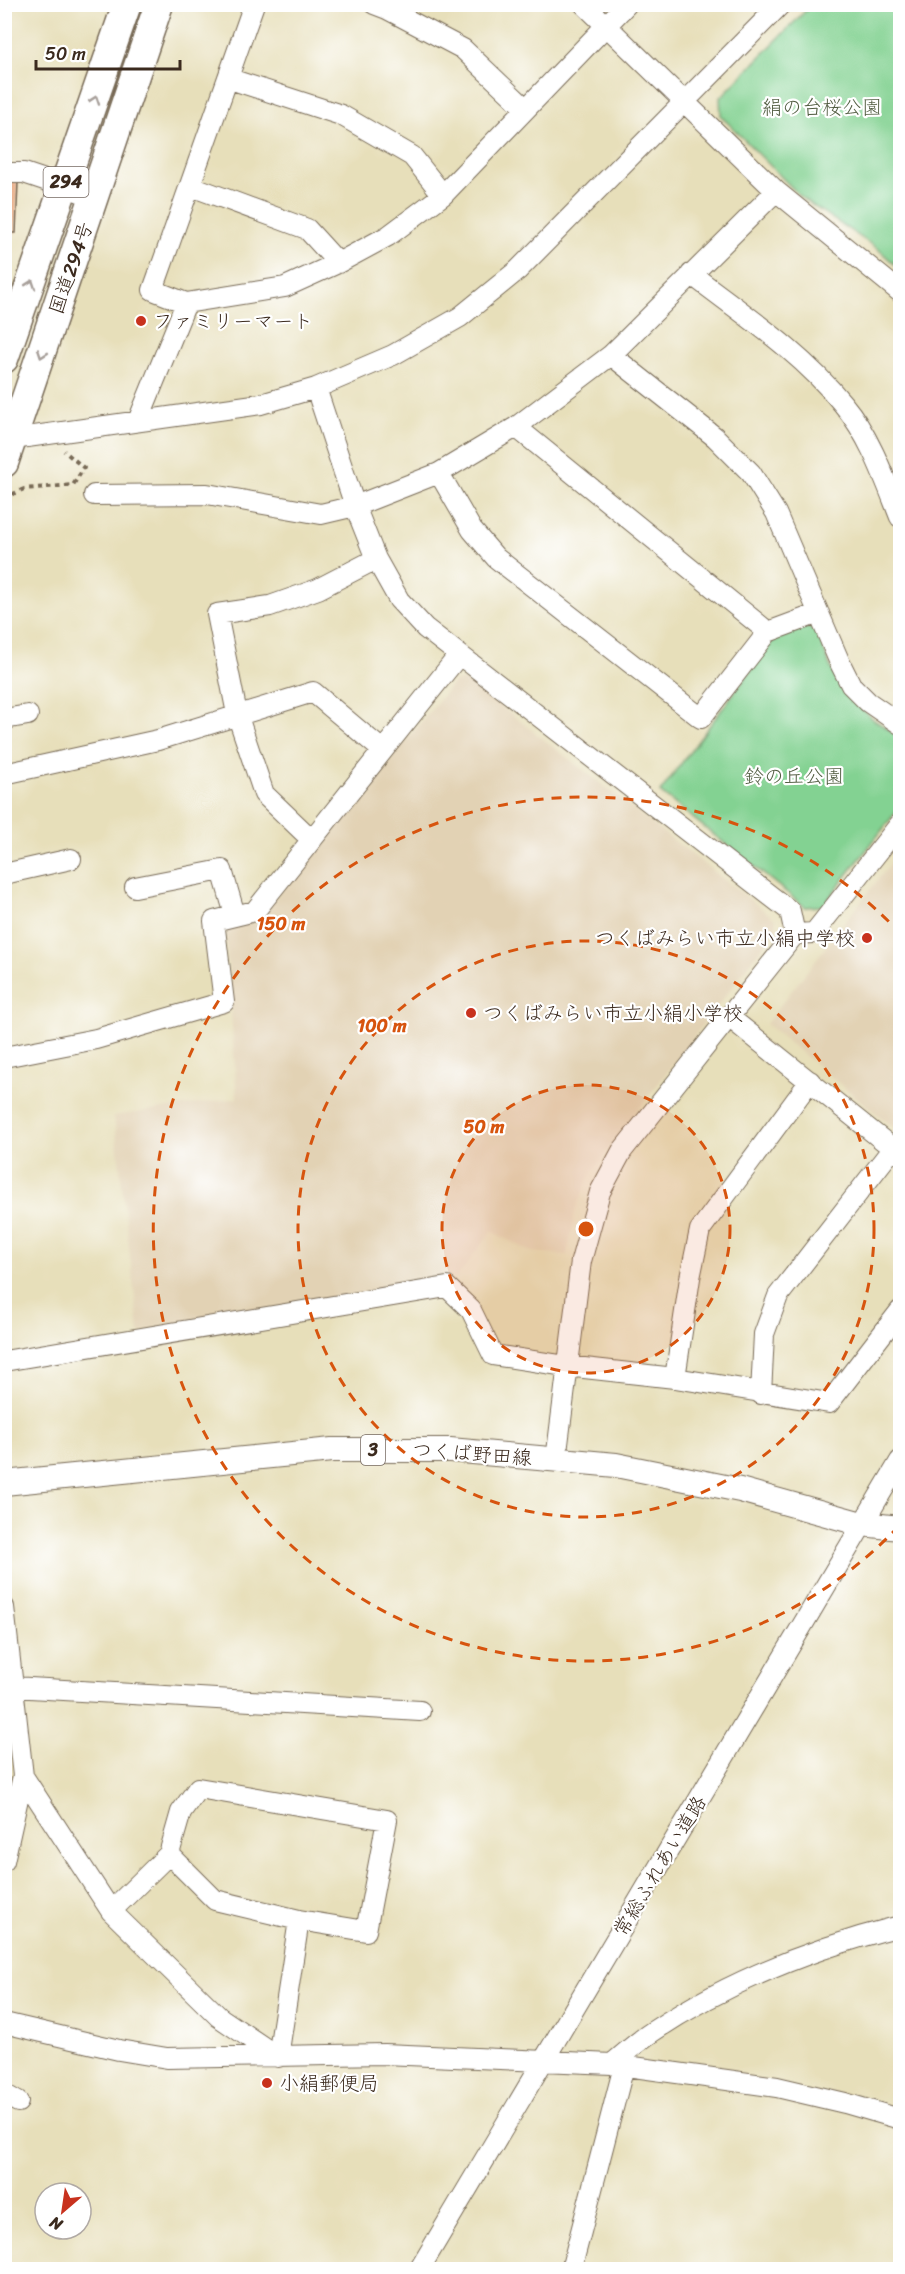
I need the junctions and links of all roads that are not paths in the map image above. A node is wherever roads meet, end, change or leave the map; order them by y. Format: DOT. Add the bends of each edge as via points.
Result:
graph roads {
  1 [pos="128,4"];
  2 [pos="159,4"];
  3 [pos="255,4"];
  4 [pos="374,4"];
  5 [pos="584,4"];
  6 [pos="627,4"];
  7 [pos="781,4"];
  8 [pos="604,27"];
  9 [pos="230,79"];
  10 [pos="685,102"];
  11 [pos="525,108"];
  12 [pos="4,173"];
  13 [pos="191,186"];
  14 [pos="64,188"];
  15 [pos="776,191"];
  16 [pos="443,195"];
  17 [pos="95,198"];
  18 [pos="338,263"];
  19 [pos="691,274"];
  20 [pos="900,292"];
  21 [pos="186,303"];
  22 [pos="611,355"];
  23 [pos="4,359"];
  24 [pos="316,388"];
  25 [pos="138,421"];
  26 [pos="516,427"];
  27 [pos="7,447"];
  28 [pos="439,473"];
  29 [pos="94,495"];
  30 [pos="355,506"];
  31 [pos="900,517"];
  32 [pos="376,559"];
  33 [pos="819,613"];
  34 [pos="768,632"];
  35 [pos="459,655"];
  36 [pos="237,714"];
  37 [pos="28,715"];
  38 [pos="4,718"];
  39 [pos="900,724"];
  40 [pos="382,750"];
  41 [pos="4,774"];
  42 [pos="900,825"];
  43 [pos="312,840"];
  44 [pos="71,859"];
  45 [pos="4,874"];
  46 [pos="135,887"];
  47 [pos="235,915"];
  48 [pos="795,934"];
  49 [pos="729,1017"];
  50 [pos="4,1057"];
  51 [pos="810,1082"];
  52 [pos="897,1151"];
  53 [pos="900,1311"];
  54 [pos="4,1362"];
  55 [pos="566,1366"];
  56 [pos="675,1378"];
  57 [pos="761,1394"];
  58 [pos="556,1460"];
  59 [pos="900,1461"];
  60 [pos="4,1483"];
  61 [pos="861,1524"];
  62 [pos="900,1528"];
  63 [pos="900,1546"];
  64 [pos="4,1607"];
  65 [pos="6,1633"];
  66 [pos="13,1687"];
  67 [pos="420,1711"];
  68 [pos="12,1753"];
  69 [pos="23,1776"];
  70 [pos="169,1854"];
  71 [pos="4,1861"];
  72 [pos="111,1911"];
  73 [pos="299,1920"];
  74 [pos="900,1926"];
  75 [pos="4,2023"];
  76 [pos="278,2057"];
  77 [pos="544,2060"];
  78 [pos="618,2065"];
  79 [pos="900,2120"];
  80 [pos="419,2270"];
  81 [pos="571,2270"];
  14 -- 1 [label="highway, 国道294号 / 294, one-way"];
  2 -- 17 [label="highway, 国道294号 / 294"];
  3 -- 9 [label="street"];
  4 -- 11 [label="street" via="463,49"];
  5 -- 8 [label="street"];
  6 -- 8 [label="street"];
  7 -- 10 [label="street"];
  8 -- 10 [label="street"];
  8 -- 11 [label="street"];
  9 -- 13 [label="street"];
  9 -- 16 [label="street" via="341,115 411,156"];
  10 -- 15 [label="street"];
  10 -- 24 [label="street" via="518,270 460,317 393,355"];
  11 -- 16 [label="street"];
  12 -- 14 [label="street" via="24,174"];
  13 -- 18 [label="street" via="307,229"];
  13 -- 21 [label="street" via="153,290"];
  14 -- 17 [label="street"];
  23 -- 14 [label="highway, 国道294号 / 294, one-way"];
  15 -- 19 [label="street"];
  15 -- 20 [label="street"];
  16 -- 18 [label="street" via="388,236"];
  17 -- 27 [label="highway, 国道294号 / 294, one-way"];
  18 -- 21 [label="street" via="285,287"];
  19 -- 22 [label="street"];
  19 -- 31 [label="street" via="803,361 845,405 874,453"];
  21 -- 25 [label="street"];
  22 -- 26 [label="street"];
  22 -- 33 [label="street" via="715,437 751,473 776,513"];
  24 -- 25 [label="street" via="261,404"];
  24 -- 30 [label="street"];
  25 -- 27 [label="street"];
  26 -- 28 [label="street"];
  26 -- 34 [label="street"];
  28 -- 30 [label="street"];
  28 -- 34 [label="street" via="472,530 496,558 701,718"];
  29 -- 30 [label="street" via="207,494 321,514"];
  30 -- 32 [label="street"];
  32 -- 35 [label="street" via="399,600 425,628"];
  32 -- 36 [label="street" via="289,600 217,614"];
  33 -- 34 [label="street"];
  33 -- 39 [label="street" via="851,685"];
  35 -- 40 [label="street"];
  35 -- 48 [label="street" via="790,911"];
  36 -- 40 [label="street" via="313,692"];
  36 -- 41 [label="street" via="158,740"];
  36 -- 43 [label="street" via="264,794"];
  37 -- 38 [label="street"];
  40 -- 43 [label="street"];
  42 -- 48 [label="street" via="814,933"];
  43 -- 47 [label="street" via="255,911"];
  44 -- 45 [label="street"];
  46 -- 47 [label="street" via="222,870"];
  47 -- 50 [label="street" via="214,921 224,1002 96,1039"];
  48 -- 49 [label="street"];
  49 -- 51 [label="street"];
  49 -- 55 [label="street" via="622,1150 600,1192 581,1261"];
  51 -- 52 [label="street"];
  51 -- 56 [label="street" via="700,1230"];
  52 -- 57 [label="street" via="778,1296 764,1334"];
  53 -- 57 [label="street" via="829,1403"];
  54 -- 55 [label="street" via="447,1287 471,1310 493,1355"];
  55 -- 56 [label="street"];
  55 -- 58 [label="street"];
  56 -- 57 [label="street"];
  58 -- 60 [label="main road, つくば野田線 / 3" via="450,1450 332,1450"];
  58 -- 61 [label="main road, つくば野田線 / 3" via="616,1465 691,1479"];
  59 -- 61 [label="street, 常総ふれあい道路"];
  61 -- 62 [label="main road, つくば野田線 / 3"];
  61 -- 63 [label="main road, つくば野田線 / 3"];
  61 -- 77 [label="street, 常総ふれあい道路"];
  64 -- 65 [label="street"];
  65 -- 66 [label="street"];
  66 -- 67 [label="street"];
  66 -- 68 [label="street"];
  68 -- 69 [label="street"];
  69 -- 71 [label="street"];
  69 -- 72 [label="street"];
  70 -- 72 [label="street"];
  70 -- 73 [label="street" via="215,1900"];
  70 -- 73 [label="street" via="181,1812 198,1788 387,1820 366,1931"];
  72 -- 76 [label="street" via="219,2017"];
  73 -- 76 [label="street"];
  74 -- 78 [label="street" via="765,1970 650,2033"];
  75 -- 76 [label="street" via="167,2058"];
  76 -- 77 [label="street" via="384,2054"];
  77 -- 78 [label="street"];
  77 -- 80 [label="street, 常総ふれあい道路"];
  78 -- 79 [label="street" via="777,2087"];
  78 -- 81 [label="street"];
}
